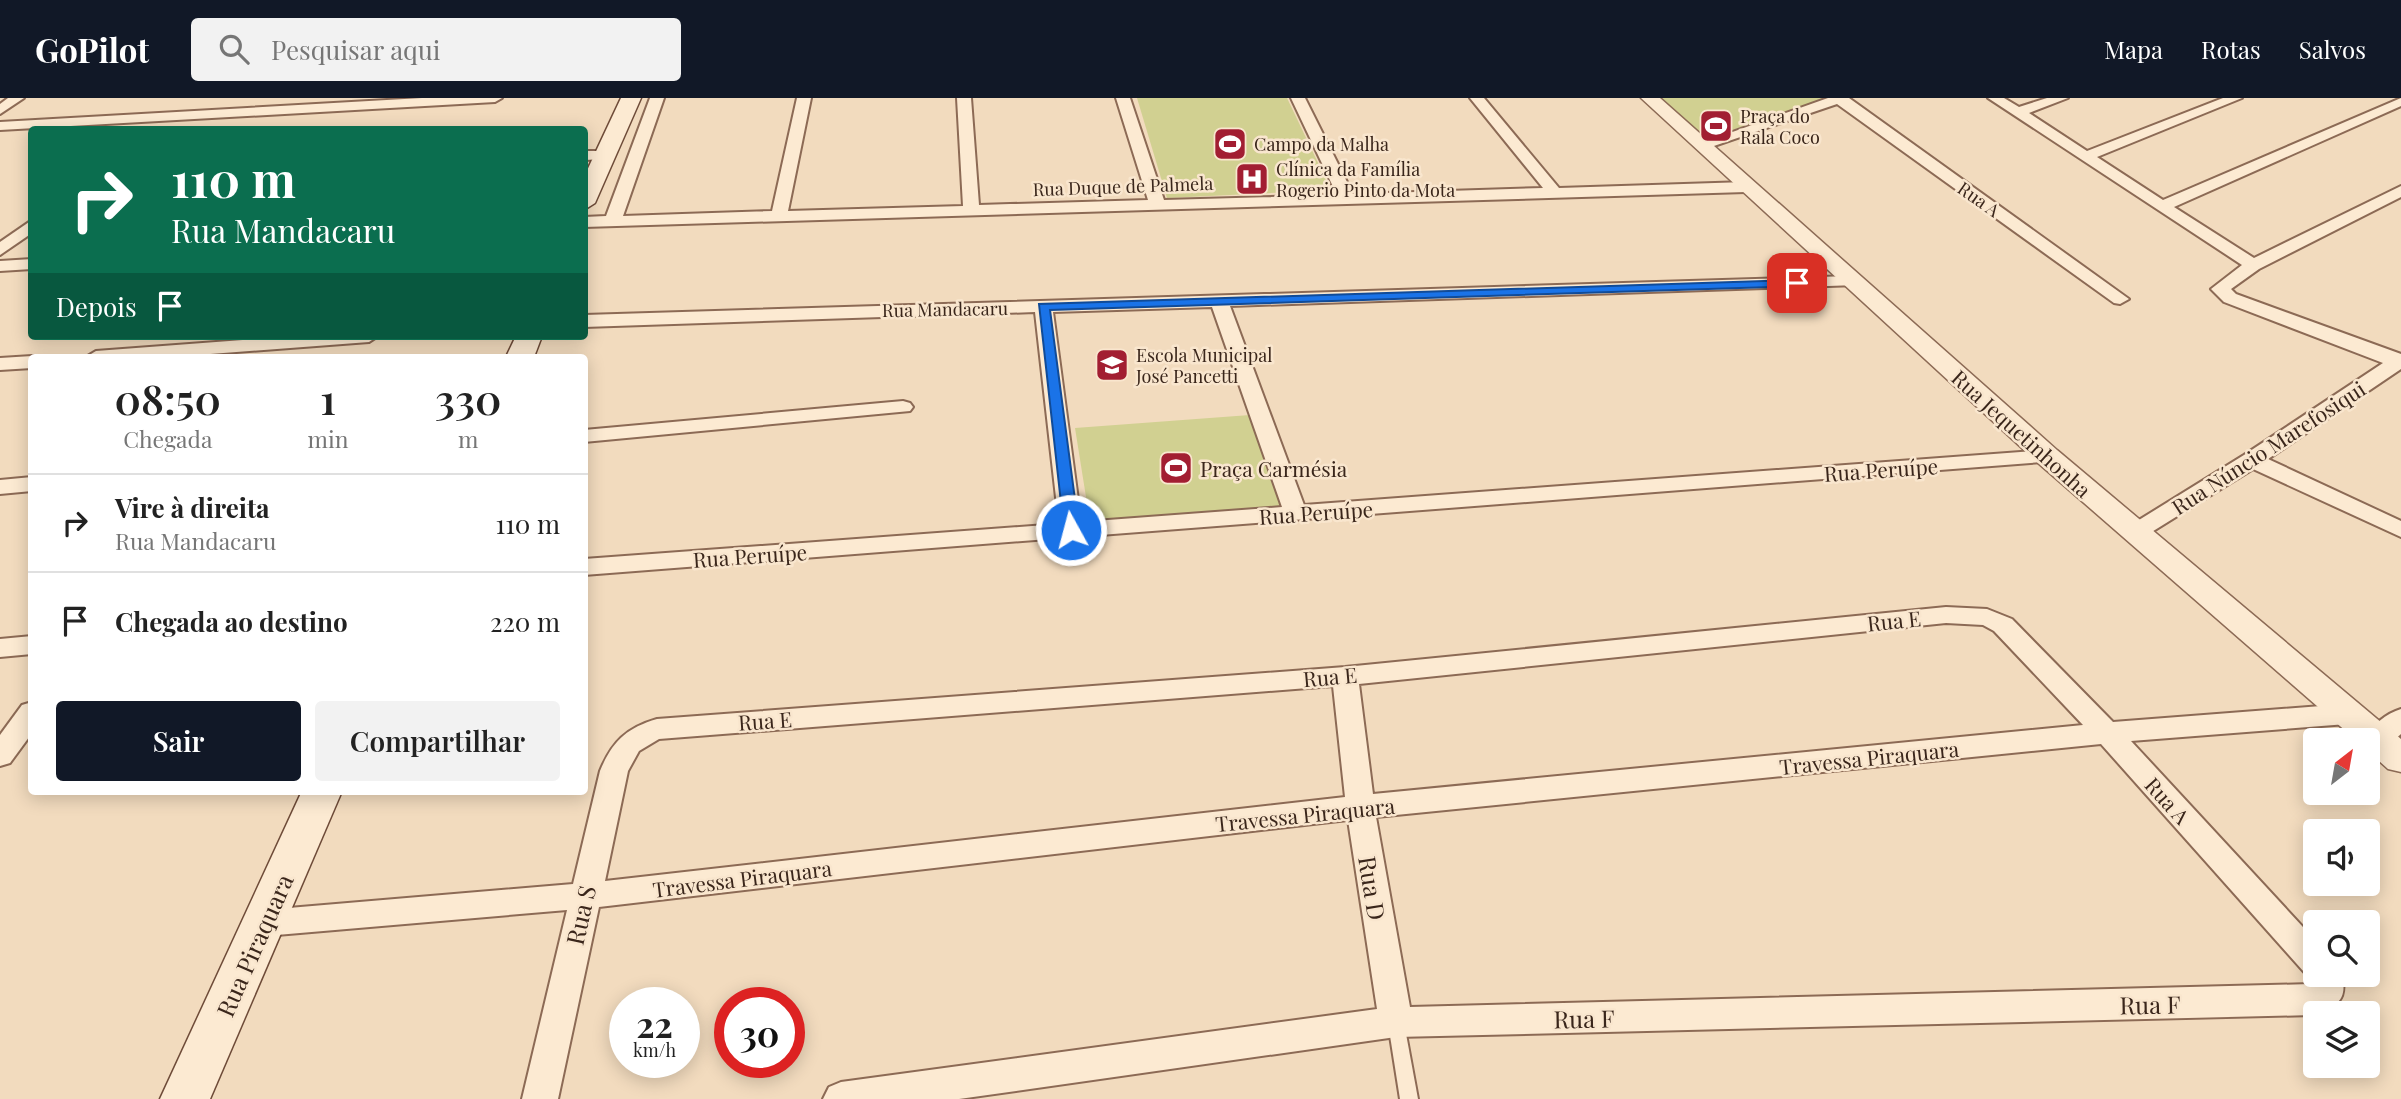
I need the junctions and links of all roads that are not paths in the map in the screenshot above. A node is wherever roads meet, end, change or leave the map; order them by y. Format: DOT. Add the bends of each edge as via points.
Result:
graph roads {
  1 [pos="17,98"];
  2 [pos="495,98"];
  3 [pos="631,98"];
  4 [pos="657,98"];
  5 [pos="804,98"];
  6 [pos="964,98"];
  7 [pos="1123,98"];
  8 [pos="1298,98"];
  9 [pos="1477,98"];
  10 [pos="1650,98"];
  11 [pos="1995,98"];
  12 [pos="2061,98"];
  13 [pos="2235,98"];
  14 [pos="2388,98"];
  15 [pos="1840,99"];
  16 [pos="2401,102"];
  17 [pos="0,110"];
  18 [pos="2019,112"];
  19 [pos="167,117"];
  20 [pos="0,126"];
  21 [pos="156,126"];
  22 [pos="1703,145"];
  23 [pos="595,156"];
  24 [pos="2087,156"];
  25 [pos="588,186"];
  26 [pos="1746,187"];
  27 [pos="2401,191"];
  28 [pos="1556,194"];
  29 [pos="1347,198"];
  30 [pos="1157,204"];
  31 [pos="2162,206"];
  32 [pos="971,210"];
  33 [pos="779,215"];
  34 [pos="613,221"];
  35 [pos="588,222"];
  36 [pos="28,228"];
  37 [pos="0,250"];
  38 [pos="28,264"];
  39 [pos="2253,265"];
  40 [pos="0,266"];
  41 [pos="1852,281"];
  42 [pos="2120,299"];
  43 [pos="1220,302"];
  44 [pos="1043,306"];
  45 [pos="588,321"];
  46 [pos="317,340"];
  47 [pos="135,354"];
  48 [pos="2399,361"];
  49 [pos="28,362"];
  50 [pos="0,364"];
  51 [pos="903,407"];
  52 [pos="588,436"];
  53 [pos="2047,456"];
  54 [pos="2252,460"];
  55 [pos="28,484"];
  56 [pos="0,487"];
  57 [pos="1295,513"];
  58 [pos="1071,530"];
  59 [pos="2401,530"];
  60 [pos="2134,533"];
  61 [pos="588,567"];
  62 [pos="2018,639"];
  63 [pos="28,645"];
  64 [pos="0,648"];
  65 [pos="1345,676"];
  66 [pos="2347,714"];
  67 [pos="28,718"];
  68 [pos="2401,719"];
  69 [pos="2364,728"];
  70 [pos="2107,733"];
  71 [pos="2380,736"];
  72 [pos="635,737"];
  73 [pos="2380,742"];
  74 [pos="0,756"];
  75 [pos="2401,759"];
  76 [pos="320,795"];
  77 [pos="1360,807"];
  78 [pos="583,896"];
  79 [pos="265,923"];
  80 [pos="2303,954"];
  81 [pos="2318,987"];
  82 [pos="1396,1022"];
  83 [pos="185,1099"];
  84 [pos="540,1099"];
  85 [pos="841,1099"];
  86 [pos="1409,1099"];
  1 -- 17 [label="street"];
  2 -- 19 [label="street"];
  3 -- 23 [label="main road"];
  4 -- 34 [label="street"];
  5 -- 33 [label="street"];
  6 -- 32 [label="street"];
  7 -- 30 [label="street"];
  8 -- 29 [label="street"];
  9 -- 28 [label="street"];
  10 -- 22 [label="street, Rua Jequetinhonha"];
  11 -- 18 [label="street"];
  12 -- 18 [label="street"];
  13 -- 24 [label="street"];
  14 -- 16 [label="street"];
  15 -- 22 [label="street"];
  15 -- 42 [label="street, Rua A"];
  16 -- 31 [label="street"];
  18 -- 24 [label="street"];
  19 -- 20 [label="street"];
  19 -- 21 [label="street"];
  22 -- 26 [label="street, Rua Jequetinhonha"];
  23 -- 25 [label="main road"];
  24 -- 31 [label="street"];
  26 -- 28 [label="street, Rua Duque de Palmela"];
  26 -- 41 [label="street, Rua Jequetinhonha"];
  27 -- 39 [label="street"];
  28 -- 29 [label="street, Rua Duque de Palmela"];
  29 -- 30 [label="street, Rua Duque de Palmela"];
  30 -- 32 [label="street, Rua Duque de Palmela"];
  31 -- 39 [label="street"];
  32 -- 33 [label="street, Rua Duque de Palmela"];
  33 -- 34 [label="street, Rua Duque de Palmela"];
  34 -- 35 [label="street, Rua Duque de Palmela"];
  36 -- 37 [label="street"];
  38 -- 40 [label="street"];
  39 -- 48 [label="street" via="2220,289 2262,311"];
  41 -- 43 [label="street, Rua Mandacaru"];
  41 -- 53 [label="street, Rua Jequetinhonha"];
  43 -- 44 [label="street, Rua Mandacaru"];
  43 -- 57 [label="street"];
  44 -- 45 [label="street, Rua Mandacaru"];
  44 -- 58 [label="street"];
  46 -- 47 [label="street"];
  48 -- 54 [label="street, Rua Núncio Marefosiqui"];
  49 -- 50 [label="street"];
  51 -- 52 [label="street"];
  53 -- 57 [label="street, Rua Peruípe"];
  53 -- 60 [label="street, Rua Jequetinhonha"];
  54 -- 59 [label="street"];
  54 -- 60 [label="street, Rua Núncio Marefosiqui"];
  55 -- 56 [label="street"];
  57 -- 58 [label="street, Rua Peruípe"];
  58 -- 61 [label="street, Rua Peruípe"];
  60 -- 66 [label="street, Rua Jequetinhonha"];
  62 -- 65 [label="street, Rua E" via="1987,617 1946,615"];
  62 -- 70 [label="street, Rua A"];
  63 -- 64 [label="street"];
  65 -- 72 [label="street, Rua E" via="657,729"];
  65 -- 77 [label="street, Rua D"];
  66 -- 69 [label="street, Rua Jequetinhonha"];
  66 -- 70 [label="street, Travessa Piraquara"];
  67 -- 74 [label="street"];
  68 -- 71 [label="street"];
  70 -- 77 [label="street, Travessa Piraquara"];
  70 -- 80 [label="street, Rua A"];
  72 -- 78 [label="street, Rua S" via="620,754 614,771"];
  73 -- 75 [label="street, Rua Jequetinhonha"];
  76 -- 79 [label="main road, Rua Piraquara"];
  77 -- 78 [label="street, Travessa Piraquara"];
  77 -- 82 [label="street, Rua D"];
  78 -- 79 [label="street, Travessa Piraquara"];
  78 -- 84 [label="street, Rua S"];
  79 -- 83 [label="main road, Rua Piraquara"];
  81 -- 82 [label="street, Rua F" via="2313,1000"];
  82 -- 85 [label="street, Rua F"];
  82 -- 86 [label="lane, Rua D"];
}
